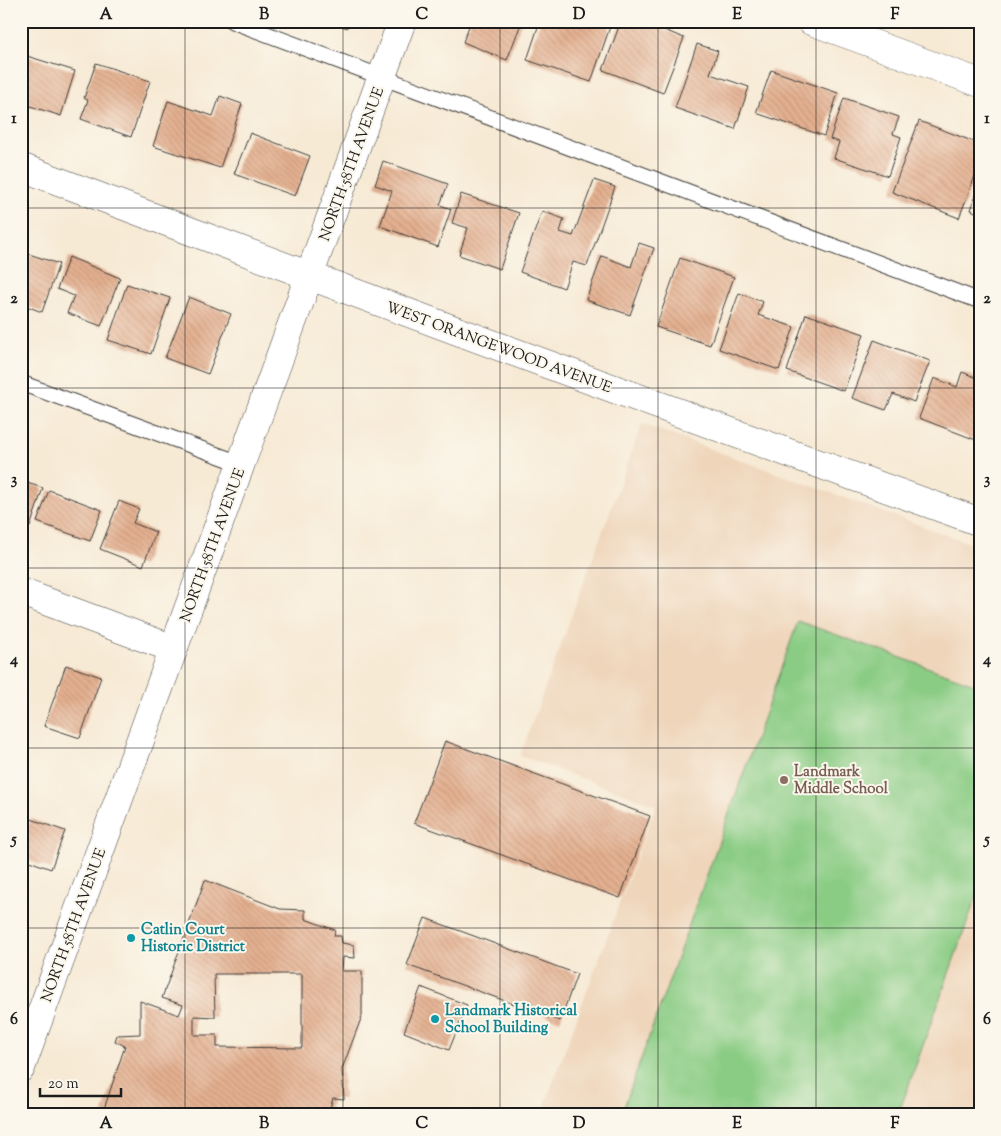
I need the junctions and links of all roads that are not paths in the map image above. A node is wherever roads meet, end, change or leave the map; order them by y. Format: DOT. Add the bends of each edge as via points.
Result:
graph roads {
  1 [pos="232,21"];
  2 [pos="402,21"];
  3 [pos="811,21"];
  4 [pos="382,77"];
  5 [pos="980,83"];
  6 [pos="21,167"];
  7 [pos="310,277"];
  8 [pos="980,300"];
  9 [pos="21,382"];
  10 [pos="242,464"];
  11 [pos="980,522"];
  12 [pos="21,592"];
  13 [pos="174,649"];
  14 [pos="28,1031"];
  15 [pos="21,1068"];
  1 -- 4 [label="lane"];
  2 -- 4 [label="street, NORTH 58TH AVENUE"];
  3 -- 5 [label="street"];
  4 -- 7 [label="street, NORTH 58TH AVENUE"];
  4 -- 8 [label="lane"];
  6 -- 7 [label="street, WEST ORANGEWOOD AVENUE"];
  7 -- 10 [label="street, NORTH 58TH AVENUE"];
  7 -- 11 [label="street, WEST ORANGEWOOD AVENUE"];
  9 -- 10 [label="lane"];
  10 -- 13 [label="street, NORTH 58TH AVENUE"];
  12 -- 13 [label="street"];
  13 -- 14 [label="street, NORTH 58TH AVENUE"];
  14 -- 15 [label="street, NORTH 58TH AVENUE"];
}
